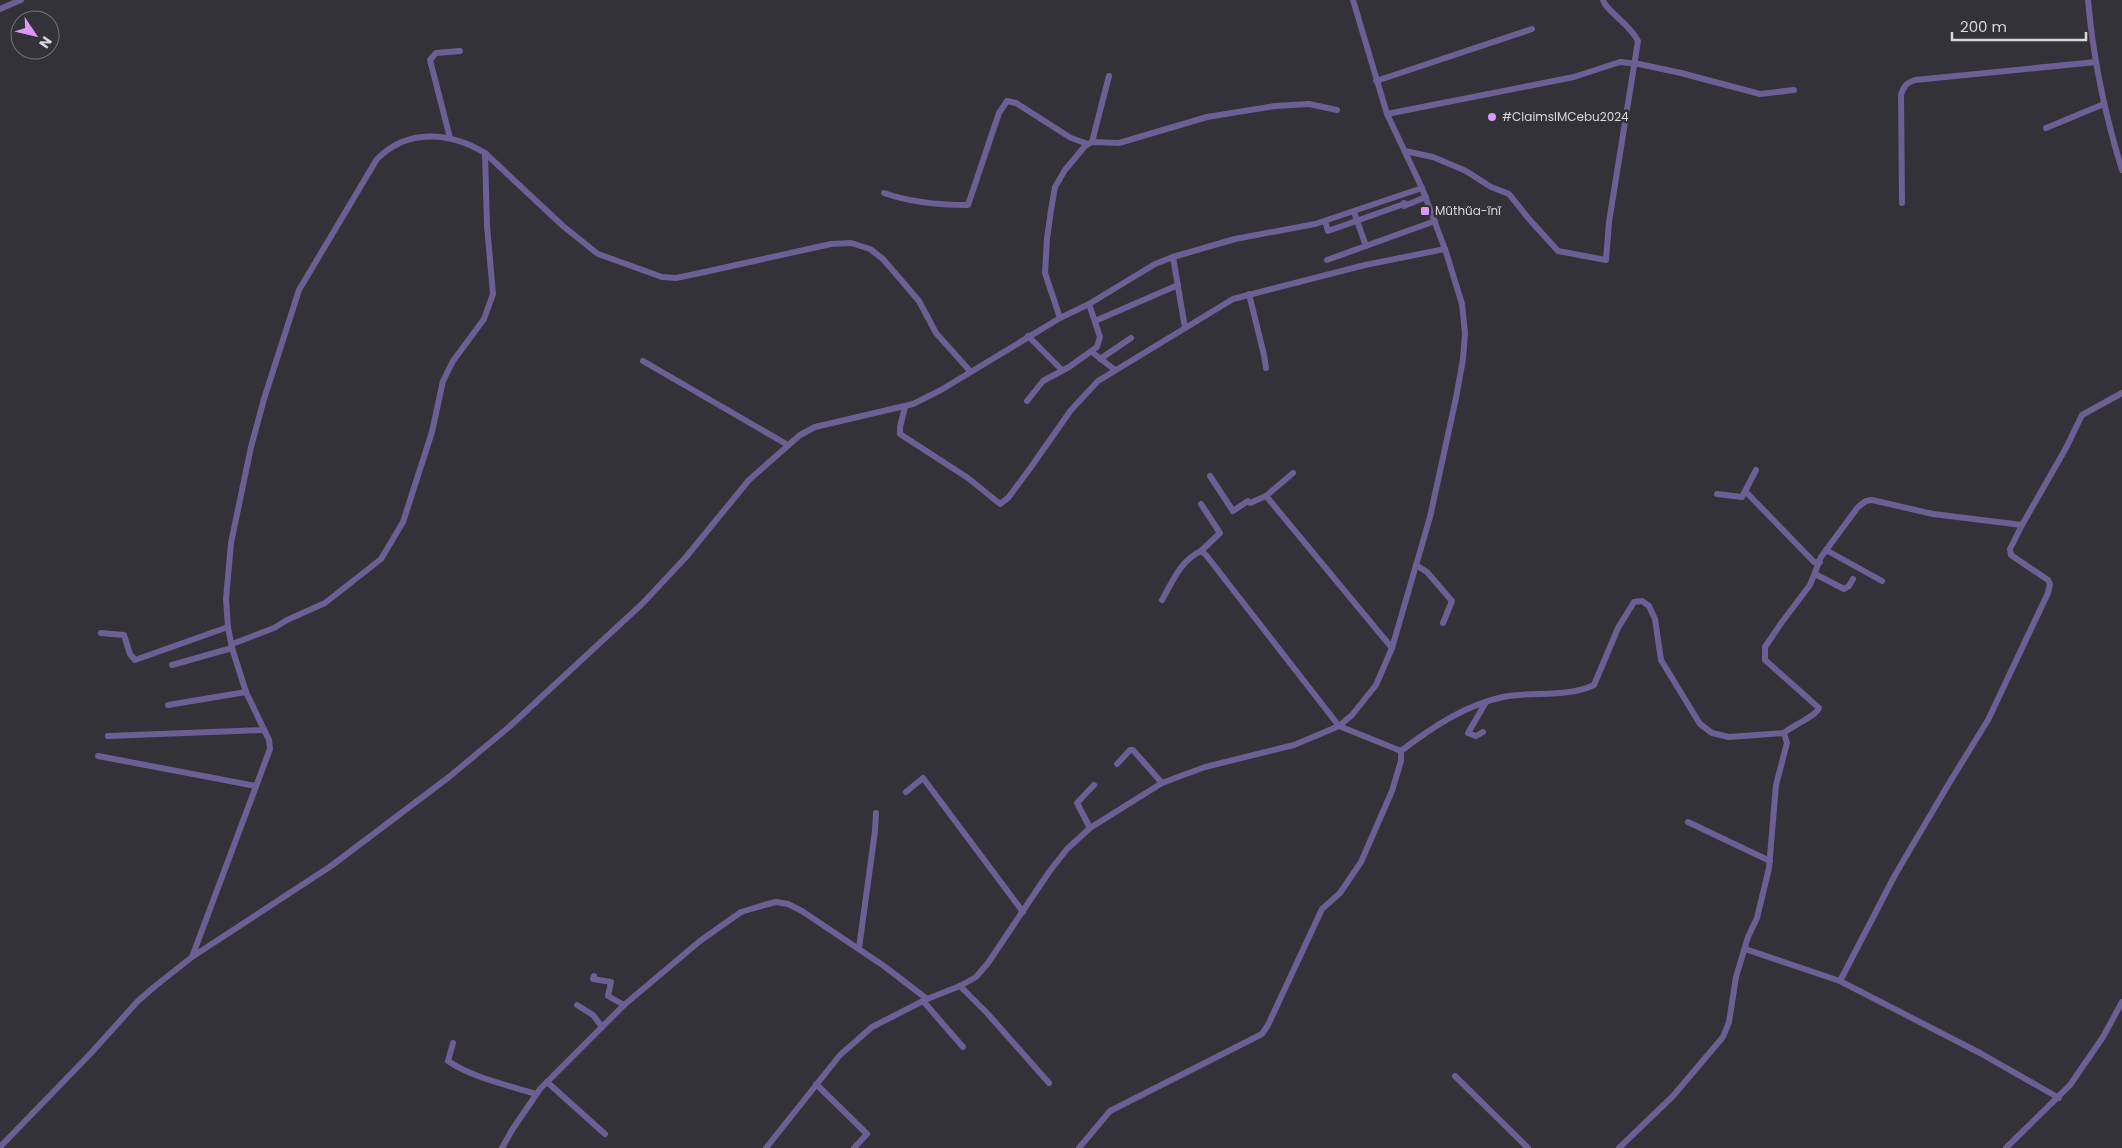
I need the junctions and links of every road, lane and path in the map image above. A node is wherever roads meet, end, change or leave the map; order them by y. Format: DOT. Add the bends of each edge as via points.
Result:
graph roads {
  1 [pos="21,0"];
  2 [pos="1353,0"];
  3 [pos="1603,0"];
  4 [pos="2088,0"];
  5 [pos="0,9"];
  6 [pos="1532,30"];
  7 [pos="460,51"];
  8 [pos="2096,62"];
  9 [pos="1634,63"];
  10 [pos="1109,76"];
  11 [pos="1376,81"];
  12 [pos="1794,90"];
  13 [pos="2104,104"];
  14 [pos="1338,110"];
  15 [pos="1387,114"];
  16 [pos="2046,128"];
  17 [pos="450,138"];
  18 [pos="1090,143"];
  19 [pos="1405,151"];
  20 [pos="485,153"];
  21 [pos="2122,170"];
  22 [pos="1422,188"];
  23 [pos="884,193"];
  24 [pos="1401,195"];
  25 [pos="1426,197"];
  26 [pos="1902,203"];
  27 [pos="1404,204"];
  28 [pos="1354,212"];
  29 [pos="1325,221"];
  30 [pos="1435,221"];
  31 [pos="1357,222"];
  32 [pos="1366,246"];
  33 [pos="1445,249"];
  34 [pos="1173,257"];
  35 [pos="1327,260"];
  36 [pos="1178,285"];
  37 [pos="1249,294"];
  38 [pos="1089,304"];
  39 [pos="1060,318"];
  40 [pos="1095,321"];
  41 [pos="1185,328"];
  42 [pos="1028,336"];
  43 [pos="1131,338"];
  44 [pos="1092,352"];
  45 [pos="1100,358"];
  46 [pos="643,361"];
  47 [pos="1266,368"];
  48 [pos="1062,370"];
  49 [pos="1115,370"];
  50 [pos="970,371"];
  51 [pos="2122,393"];
  52 [pos="1027,401"];
  53 [pos="906,407"];
  54 [pos="788,445"];
  55 [pos="1756,470"];
  56 [pos="1293,473"];
  57 [pos="1210,476"];
  58 [pos="1746,492"];
  59 [pos="1717,494"];
  60 [pos="1266,496"];
  61 [pos="1201,504"];
  62 [pos="2022,526"];
  63 [pos="1826,550"];
  64 [pos="1201,551"];
  65 [pos="1820,562"];
  66 [pos="1416,565"];
  67 [pos="1815,574"];
  68 [pos="1853,579"];
  69 [pos="1882,581"];
  70 [pos="1162,600"];
  71 [pos="1443,623"];
  72 [pos="228,627"];
  73 [pos="101,633"];
  74 [pos="232,646"];
  75 [pos="1392,648"];
  76 [pos="172,665"];
  77 [pos="246,692"];
  78 [pos="1486,702"];
  79 [pos="168,705"];
  80 [pos="1339,726"];
  81 [pos="263,729"];
  82 [pos="147,732"];
  83 [pos="1483,732"];
  84 [pos="1784,733"];
  85 [pos="108,736"];
  86 [pos="1401,751"];
  87 [pos="98,756"];
  88 [pos="1117,764"];
  89 [pos="1162,783"];
  90 [pos="1094,785"];
  91 [pos="256,786"];
  92 [pos="906,792"];
  93 [pos="876,813"];
  94 [pos="1688,822"];
  95 [pos="1090,828"];
  96 [pos="1770,861"];
  97 [pos="1023,912"];
  98 [pos="859,948"];
  99 [pos="1745,949"];
  100 [pos="192,958"];
  101 [pos="594,976"];
  102 [pos="1840,981"];
  103 [pos="960,986"];
  104 [pos="925,1000"];
  105 [pos="2122,1002"];
  106 [pos="577,1005"];
  107 [pos="624,1005"];
  108 [pos="602,1027"];
  109 [pos="453,1043"];
  110 [pos="963,1047"];
  111 [pos="1455,1076"];
  112 [pos="547,1082"];
  113 [pos="816,1084"];
  114 [pos="1049,1084"];
  115 [pos="536,1094"];
  116 [pos="2059,1098"];
  117 [pos="605,1134"];
  118 [pos="0,1147"];
  119 [pos="502,1148"];
  120 [pos="766,1148"];
  121 [pos="854,1148"];
  122 [pos="1079,1148"];
  123 [pos="1528,1148"];
  124 [pos="1619,1148"];
  125 [pos="2006,1148"];
  1 -- 5 [label="street"];
  2 -- 11 [label="street"];
  3 -- 9 [label="street" via="1638,41"];
  4 -- 8 [label="street"];
  6 -- 11 [label="street"];
  7 -- 17 [label="street" via="436,53 430,60"];
  8 -- 13 [label="street"];
  8 -- 26 [label="street" via="1908,82 1901,95"];
  9 -- 12 [label="street" via="1760,94"];
  9 -- 15 [label="street" via="1620,62 1574,76"];
  9 -- 19 [label="street" via="1606,260 1558,251 1508,194 1433,157"];
  10 -- 18 [label="street"];
  11 -- 15 [label="street"];
  13 -- 16 [label="street"];
  13 -- 21 [label="street"];
  14 -- 18 [label="street" via="1309,104 1275,106 1207,117 1119,143"];
  15 -- 19 [label="street"];
  17 -- 20 [label="street"];
  17 -- 72 [label="street" via="436,136 399,142 377,159 299,290 251,448 231,543 226,600"];
  18 -- 23 [label="street" via="1071,138 1016,103 1007,101 999,113 968,205 901,198"];
  18 -- 39 [label="street" via="1056,187 1051,210 1045,273"];
  19 -- 22 [label="street"];
  20 -- 50 [label="street" via="598,254 662,277 676,278 831,244 851,243 870,249 897,274 919,301 936,333"];
  20 -- 74 [label="street" via="492,294 484,319 443,380 432,432 403,522 381,559 325,604"];
  22 -- 24 [label="street"];
  22 -- 25 [label="street"];
  24 -- 27 [label="street"];
  24 -- 28 [label="street"];
  25 -- 27 [label="street"];
  25 -- 30 [label="street"];
  27 -- 31 [label="street"];
  28 -- 29 [label="street"];
  28 -- 31 [label="street"];
  29 -- 31 [label="street" via="1328,231"];
  29 -- 34 [label="street" via="1236,239"];
  30 -- 32 [label="street"];
  30 -- 33 [label="street"];
  31 -- 32 [label="street"];
  32 -- 35 [label="street"];
  33 -- 37 [label="street"];
  33 -- 66 [label="street" via="1462,304 1463,359 1430,517"];
  34 -- 36 [label="street"];
  34 -- 38 [label="street" via="1155,264"];
  36 -- 40 [label="street"];
  36 -- 41 [label="street"];
  37 -- 41 [label="street" via="1233,299"];
  37 -- 47 [label="street"];
  38 -- 39 [label="street"];
  38 -- 40 [label="street"];
  39 -- 42 [label="street"];
  40 -- 44 [label="street" via="1100,342"];
  41 -- 49 [label="street"];
  42 -- 48 [label="street"];
  42 -- 50 [label="street"];
  43 -- 45 [label="street"];
  44 -- 45 [label="street"];
  44 -- 48 [label="street"];
  45 -- 49 [label="street"];
  46 -- 54 [label="street"];
  48 -- 52 [label="street" via="1043,382"];
  49 -- 53 [label="street" via="1085,394 1008,498 1000,504 968,478 900,434"];
  50 -- 53 [label="street"];
  51 -- 62 [label="street" via="2082,415"];
  53 -- 54 [label="street" via="815,427"];
  54 -- 100 [label="street" via="749,480 660,586 509,727 331,866"];
  55 -- 58 [label="street"];
  56 -- 60 [label="street"];
  57 -- 60 [label="street" via="1233,510"];
  58 -- 59 [label="street" via="1742,497"];
  58 -- 65 [label="street" via="1814,562"];
  60 -- 75 [label="street"];
  61 -- 64 [label="street" via="1220,533"];
  62 -- 63 [label="street" via="1933,514 1872,500 1858,508"];
  62 -- 102 [label="street" via="2010,549 2012,554 2048,580 2048,593 1988,720 1892,882"];
  63 -- 65 [label="street"];
  63 -- 69 [label="street"];
  64 -- 70 [label="street" via="1182,565"];
  64 -- 80 [label="street"];
  65 -- 67 [label="street"];
  66 -- 71 [label="street" via="1427,572 1452,601"];
  66 -- 75 [label="street"];
  67 -- 68 [label="street" via="1844,588"];
  67 -- 84 [label="street" via="1764,652 1764,660 1819,708 1816,714"];
  72 -- 73 [label="street" via="135,660 124,635"];
  72 -- 74 [label="street"];
  74 -- 76 [label="street"];
  74 -- 77 [label="street"];
  75 -- 80 [label="street" via="1376,685"];
  77 -- 79 [label="street"];
  77 -- 81 [label="street"];
  78 -- 83 [label="street" via="1468,733 1476,736"];
  78 -- 84 [label="street" via="1520,695 1570,691 1594,684 1618,628 1634,602 1642,601 1649,606 1655,620 1661,660 1700,724 1712,733 1730,736"];
  78 -- 86 [label="street" via="1442,722"];
  80 -- 86 [label="street"];
  80 -- 89 [label="street" via="1294,745 1205,767"];
  81 -- 82 [label="street"];
  81 -- 85 [label="street"];
  81 -- 91 [label="street" via="270,749"];
  84 -- 96 [label="street" via="1787,744 1776,785"];
  86 -- 122 [label="street" via="1392,791 1361,862 1340,893 1322,909 1262,1034 1110,1111"];
  87 -- 91 [label="street"];
  88 -- 89 [label="street" via="1133,750"];
  89 -- 95 [label="street"];
  90 -- 95 [label="street" via="1077,803"];
  91 -- 100 [label="street"];
  92 -- 97 [label="street" via="923,778"];
  93 -- 98 [label="street"];
  94 -- 96 [label="street"];
  95 -- 97 [label="street" via="1067,849"];
  96 -- 99 [label="street" via="1757,918"];
  97 -- 103 [label="street" via="988,964 976,977"];
  98 -- 104 [label="street"];
  98 -- 107 [label="street" via="802,911 776,902 740,912"];
  99 -- 102 [label="street"];
  99 -- 124 [label="street" via="1723,1037 1673,1096"];
  100 -- 118 [label="street" via="137,1002"];
  101 -- 107 [label="street" via="593,979 611,982 608,996"];
  102 -- 116 [label="street" via="1980,1052"];
  103 -- 104 [label="street"];
  103 -- 114 [label="street"];
  104 -- 110 [label="street"];
  104 -- 113 [label="street" via="872,1027 840,1056"];
  105 -- 116 [label="street" via="2098,1045"];
  106 -- 108 [label="street"];
  107 -- 108 [label="street"];
  108 -- 112 [label="street"];
  109 -- 115 [label="street" via="448,1061 454,1066"];
  111 -- 123 [label="street"];
  112 -- 115 [label="street"];
  112 -- 117 [label="street"];
  113 -- 120 [label="street"];
  113 -- 121 [label="street" via="867,1134"];
  115 -- 119 [label="street"];
  116 -- 125 [label="street"];
}
